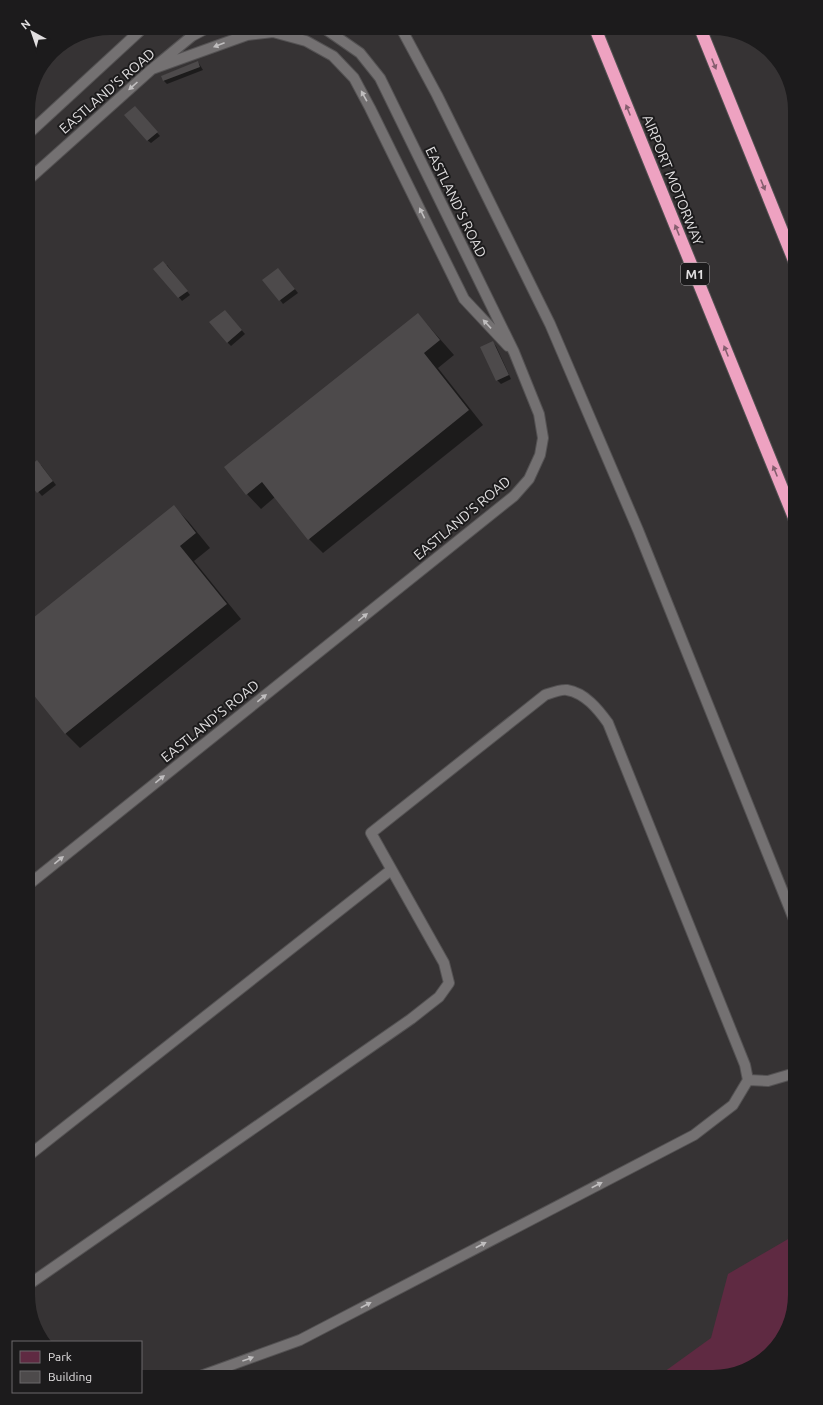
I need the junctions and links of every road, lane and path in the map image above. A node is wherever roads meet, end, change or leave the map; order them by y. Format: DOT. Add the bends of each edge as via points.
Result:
graph roads {
  1 [pos="134,35"];
  2 [pos="194,35"];
  3 [pos="247,35"];
  4 [pos="284,35"];
  5 [pos="334,35"];
  6 [pos="405,35"];
  7 [pos="598,35"];
  8 [pos="703,35"];
  9 [pos="152,69"];
  10 [pos="35,127"];
  11 [pos="35,174"];
  12 [pos="788,246"];
  13 [pos="514,352"];
  14 [pos="788,503"];
  15 [pos="391,870"];
  16 [pos="35,878"];
  17 [pos="788,905"];
  18 [pos="788,1075"];
  19 [pos="748,1080"];
  20 [pos="35,1150"];
  21 [pos="35,1280"];
  22 [pos="217,1370"];
  1 -- 10 [label="lane"];
  2 -- 9 [label="lane, EASTLAND'S ROAD"];
  3 -- 9 [label="lane, one-way"];
  13 -- 4 [label="lane, one-way" via="464,299 354,78 333,56 306,41"];
  5 -- 13 [label="lane, EASTLAND'S ROAD" via="360,53 380,78"];
  6 -- 17 [label="lane" via="441,102 550,324 638,530"];
  14 -- 7 [label="highway, AIRPORT MOTORWAY / M1, one-way"];
  8 -- 12 [label="highway, one-way"];
  9 -- 11 [label="lane, EASTLAND'S ROAD, one-way"];
  16 -- 13 [label="lane, EASTLAND'S ROAD, one-way" via="514,496 528,479 540,455 543,438 540,414"];
  15 -- 19 [label="lane" via="371,833 545,695 566,689 579,694 595,705 608,723 745,1065"];
  15 -- 20 [label="lane"];
  15 -- 21 [label="lane" via="444,963 449,983 439,997"];
  18 -- 19 [label="lane" via="768,1081"];
  22 -- 19 [label="lane, one-way" via="300,1340 694,1135 733,1105"];
}
